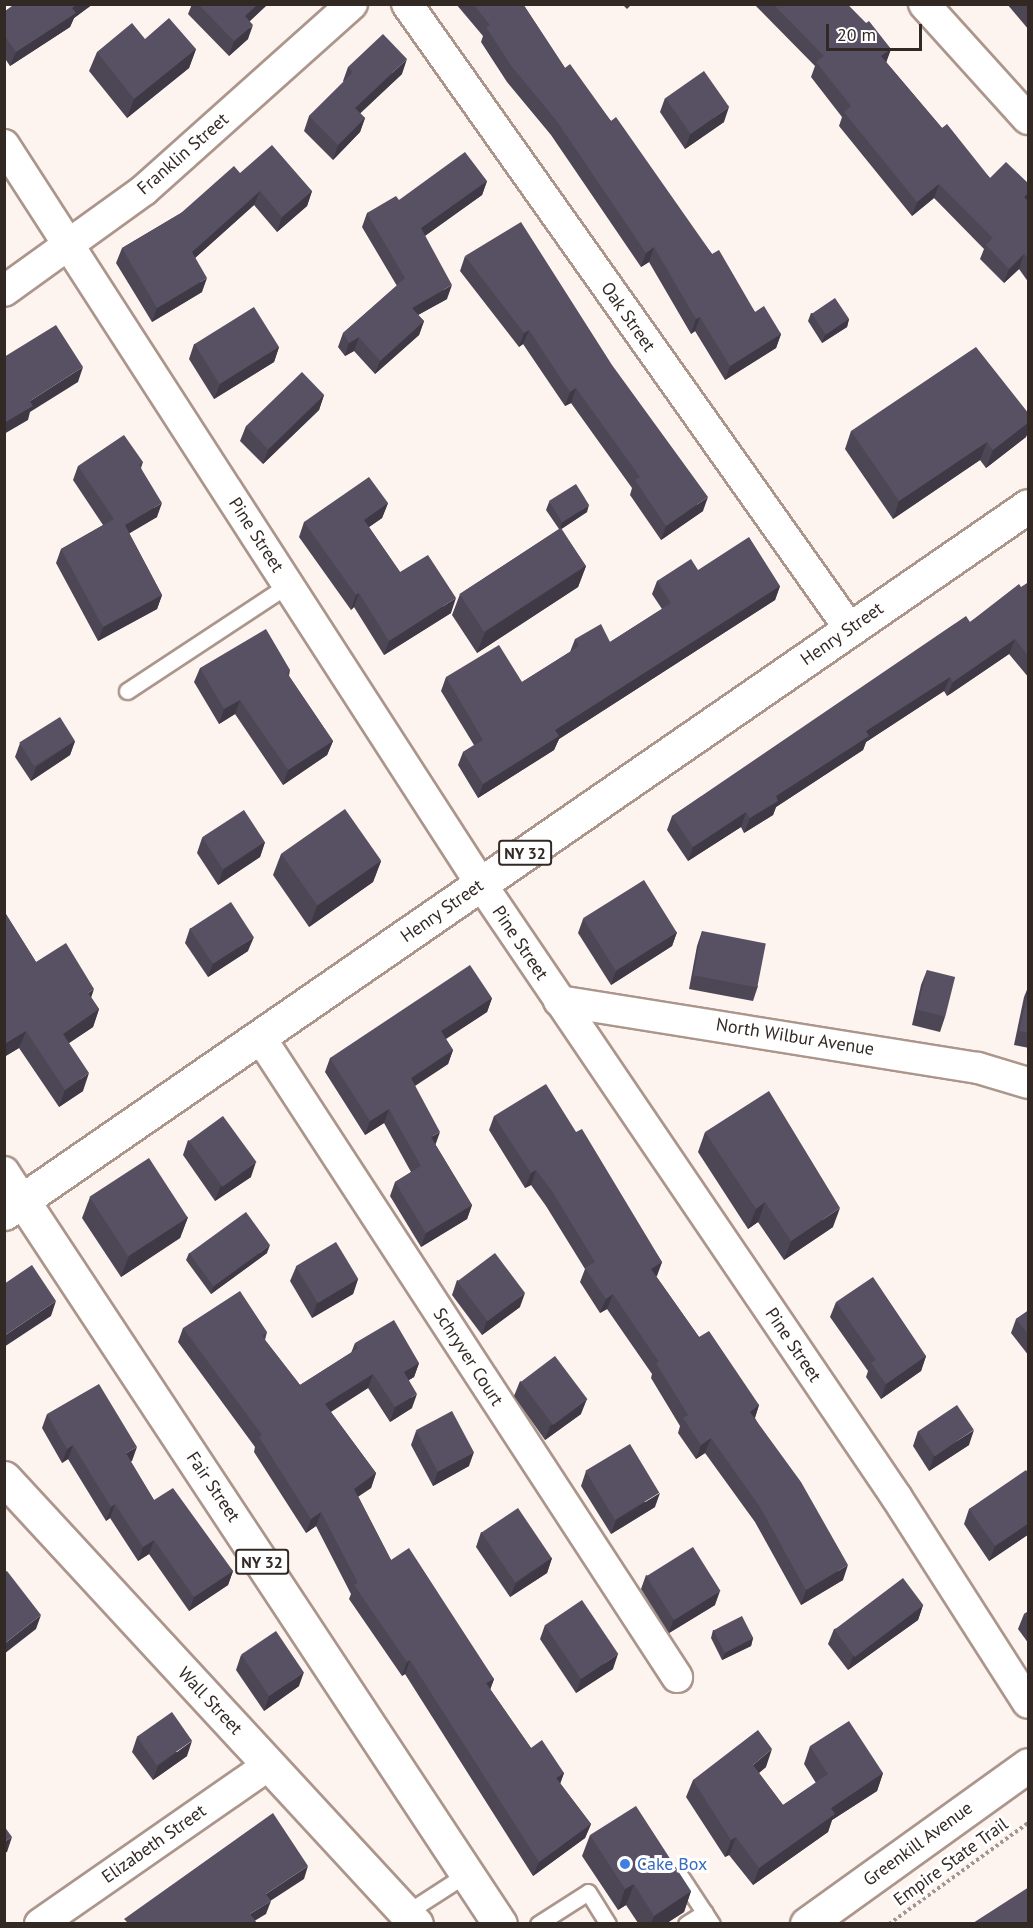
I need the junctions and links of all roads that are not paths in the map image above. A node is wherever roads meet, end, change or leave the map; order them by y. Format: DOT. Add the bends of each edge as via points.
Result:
graph roads {
  1 [pos="352,4"];
  2 [pos="407,4"];
  3 [pos="924,4"];
  4 [pos="1029,119"];
  5 [pos="4,145"];
  6 [pos="70,246"];
  7 [pos="4,291"];
  8 [pos="1029,506"];
  9 [pos="288,585"];
  10 [pos="850,629"];
  11 [pos="127,691"];
  12 [pos="481,884"];
  13 [pos="560,1001"];
  14 [pos="260,1037"];
  15 [pos="1029,1083"];
  16 [pos="4,1172"];
  17 [pos="14,1207"];
  18 [pos="6,1483"];
  19 [pos="677,1677"];
  20 [pos="1029,1702"];
  21 [pos="269,1765"];
  22 [pos="1029,1765"];
  23 [pos="671,1862"];
  24 [pos="468,1873"];
  25 [pos="411,1918"];
  26 [pos="708,1918"];
  27 [pos="39,1923"];
  28 [pos="500,1923"];
  29 [pos="538,1923"];
  30 [pos="609,1923"];
  31 [pos="686,1923"];
  32 [pos="807,1923"];
  1 -- 6 [label="street, Franklin Street" via="144,190"];
  2 -- 10 [label="street, Oak Street"];
  3 -- 4 [label="street"];
  5 -- 6 [label="street, Pine Street"];
  6 -- 7 [label="street, Franklin Street"];
  6 -- 9 [label="street, Pine Street"];
  8 -- 10 [label="main road, Henry Street / NY 32"];
  9 -- 11 [label="lane"];
  9 -- 12 [label="street, Pine Street"];
  10 -- 12 [label="main road, Henry Street / NY 32"];
  12 -- 13 [label="street, Pine Street"];
  12 -- 14 [label="main road, Henry Street / NY 32"];
  13 -- 15 [label="street, North Wilbur Avenue" via="978,1068"];
  13 -- 20 [label="street, Pine Street" via="897,1498"];
  14 -- 17 [label="main road, Henry Street / NY 32"];
  14 -- 19 [label="street, Schryver Court"];
  16 -- 17 [label="street, Fair Street"];
  17 -- 24 [label="main road, Fair Street / NY 32"];
  18 -- 21 [label="main road, Wall Street"];
  21 -- 25 [label="main road, Wall Street"];
  21 -- 27 [label="street, Elizabeth Street"];
  22 -- 32 [label="main road, Greenkill Avenue"];
  23 -- 26 [label="lane"];
  24 -- 25 [label="lane"];
  24 -- 28 [label="main road, Fair Street / NY 32"];
  26 -- 31 [label="lane"];
  29 -- 30 [label="lane" via="588,1892"];
}
